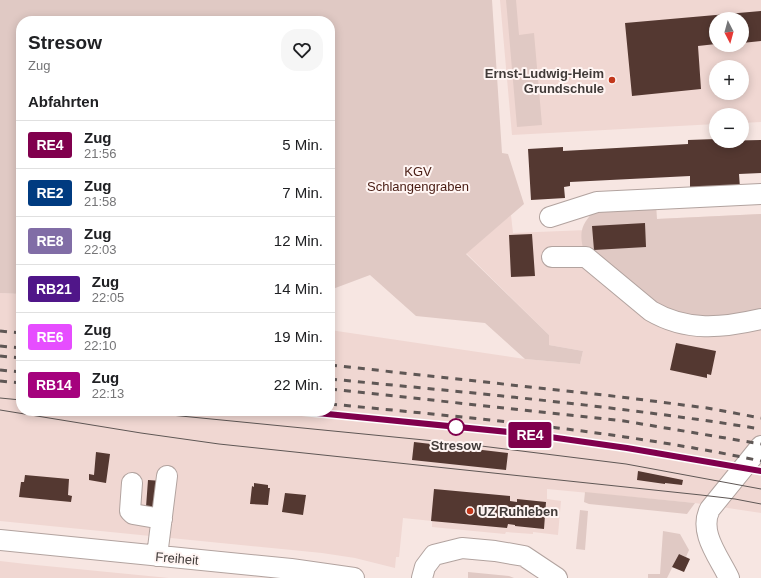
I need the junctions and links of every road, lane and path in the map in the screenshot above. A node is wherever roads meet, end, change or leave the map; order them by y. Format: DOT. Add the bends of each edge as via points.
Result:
graph roads {
  1 [pos="761,194"];
  2 [pos="550,218"];
  3 [pos="552,257"];
  4 [pos="761,319"];
  5 [pos="761,446"];
  6 [pos="167,476"];
  7 [pos="132,483"];
  8 [pos="162,519"];
  9 [pos="0,540"];
  10 [pos="158,556"];
  11 [pos="354,578"];
  12 [pos="422,578"];
  13 [pos="557,578"];
  14 [pos="730,578"];
  1 -- 2 [label="street" via="597,202"];
  3 -- 4 [label="street" via="586,257 651,311 687,325 701,327"];
  5 -- 14 [label="street" via="710,508 706,519 708,535"];
  6 -- 8 [label="street"];
  7 -- 8 [label="street" via="130,511 133,514"];
  8 -- 10 [label="street"];
  9 -- 10 [label="street, Freiheit"];
  10 -- 11 [label="street, Freiheit"];
  12 -- 13 [label="street" via="425,567 434,555 462,548 524,556"];
}
